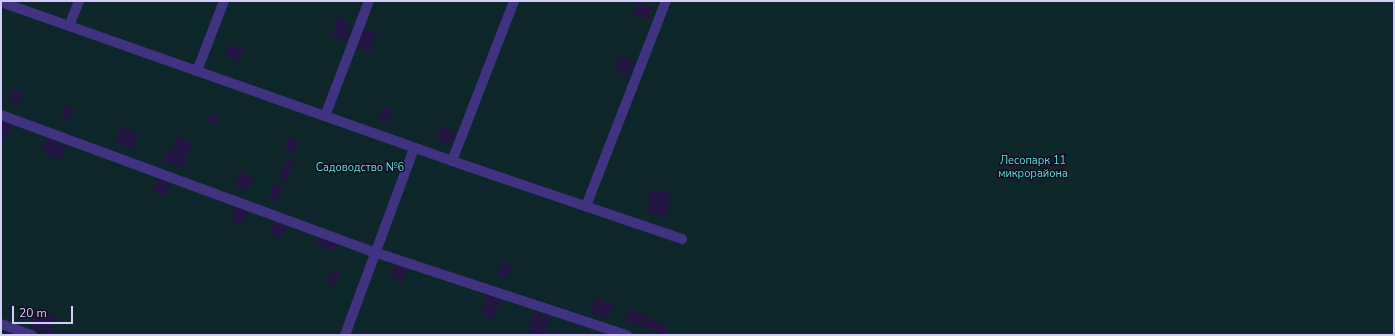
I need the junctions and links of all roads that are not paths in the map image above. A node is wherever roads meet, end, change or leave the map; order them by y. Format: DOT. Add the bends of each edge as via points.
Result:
graph roads {
  1 [pos="79,1"];
  2 [pos="224,1"];
  3 [pos="369,1"];
  4 [pos="514,1"];
  5 [pos="666,1"];
  6 [pos="1,2"];
  7 [pos="69,26"];
  8 [pos="197,71"];
  9 [pos="1,115"];
  10 [pos="325,116"];
  11 [pos="414,148"];
  12 [pos="452,161"];
  13 [pos="586,206"];
  14 [pos="682,238"];
  15 [pos="377,253"];
  16 [pos="1,324"];
  17 [pos="32,335"];
  18 [pos="345,335"];
  19 [pos="627,335"];
  1 -- 7 [label="lane"];
  2 -- 8 [label="lane"];
  3 -- 10 [label="lane"];
  4 -- 12 [label="lane"];
  5 -- 13 [label="lane"];
  6 -- 7 [label="lane"];
  7 -- 8 [label="lane"];
  8 -- 10 [label="lane"];
  9 -- 15 [label="lane"];
  10 -- 11 [label="lane"];
  11 -- 12 [label="lane"];
  11 -- 15 [label="lane"];
  12 -- 13 [label="lane"];
  13 -- 14 [label="lane"];
  15 -- 18 [label="lane"];
  15 -- 19 [label="lane"];
  16 -- 17 [label="lane"];
}
